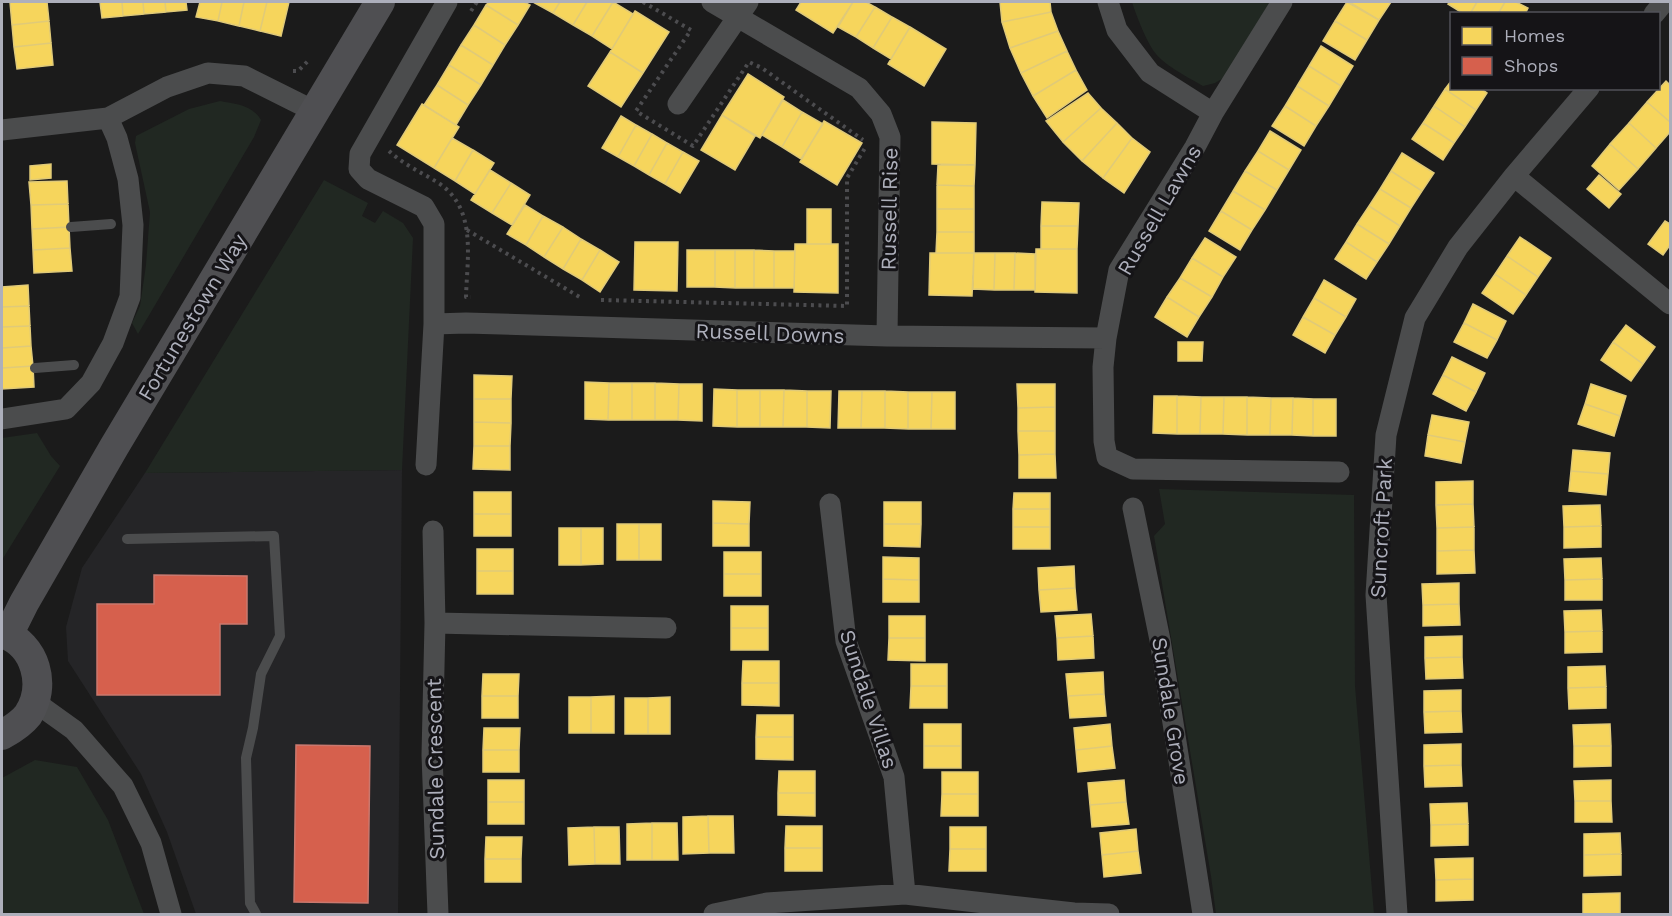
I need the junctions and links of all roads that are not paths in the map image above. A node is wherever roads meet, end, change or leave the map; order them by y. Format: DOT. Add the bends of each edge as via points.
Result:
graph roads {
  1 [pos="380,2"];
  2 [pos="447,2"];
  3 [pos="712,2"];
  4 [pos="1108,2"];
  5 [pos="1282,2"];
  6 [pos="743,10"];
  7 [pos="1587,90"];
  8 [pos="678,104"];
  9 [pos="314,111"];
  10 [pos="1213,113"];
  11 [pos="108,118"];
  12 [pos="2,130"];
  13 [pos="1514,176"];
  14 [pos="111,224"];
  15 [pos="71,227"];
  16 [pos="1671,304"];
  17 [pos="434,324"];
  18 [pos="887,336"];
  19 [pos="1106,338"];
  20 [pos="74,365"];
  21 [pos="35,368"];
  22 [pos="2,419"];
  23 [pos="426,465"];
  24 [pos="1339,472"];
  25 [pos="830,504"];
  26 [pos="1133,508"];
  27 [pos="433,531"];
  28 [pos="127,539"];
  29 [pos="435,623"];
  30 [pos="666,628"];
  31 [pos="5,634"];
  32 [pos="35,702"];
  33 [pos="2,735"];
  34 [pos="905,894"];
  35 [pos="727,914"];
  36 [pos="171,915"];
  37 [pos="256,915"];
  38 [pos="438,915"];
  39 [pos="1109,915"];
  40 [pos="1203,915"];
  41 [pos="1397,915"];
  1 -- 9 [label="street, Fortunestown Way"];
  2 -- 17 [label="street" via="360,154 359,169 368,179 424,207 434,224"];
  3 -- 6 [label="street, Russell Rise"];
  4 -- 10 [label="street" via="1117,30 1150,73"];
  5 -- 10 [label="street, Russell Lawns"];
  6 -- 8 [label="street"];
  6 -- 18 [label="street, Russell Rise" via="859,88 881,114 890,136"];
  7 -- 13 [label="street, Suncroft Park"];
  9 -- 11 [label="street" via="244,76 208,73 167,87"];
  9 -- 31 [label="street, Fortunestown Way"];
  10 -- 19 [label="street, Russell Lawns" via="1119,270"];
  11 -- 12 [label="street"];
  11 -- 22 [label="street" via="128,180 133,225 130,297 113,343 91,383 66,409"];
  13 -- 16 [label="street"];
  13 -- 41 [label="street, Suncroft Park" via="1458,247 1415,318 1386,435 1376,595"];
  14 -- 15 [label="lane"];
  17 -- 18 [label="street, Russell Downs"];
  17 -- 23 [label="street"];
  18 -- 19 [label="street, Russell Downs"];
  19 -- 24 [label="street, Russell Lawns" via="1103,367 1107,457 1133,469"];
  20 -- 21 [label="lane"];
  25 -- 34 [label="street, Sundale Villas" via="846,641 894,777"];
  26 -- 40 [label="street, Sundale Grove" via="1160,640"];
  27 -- 29 [label="street, Sundale Crescent"];
  28 -- 37 [label="lane" via="274,536 280,636 261,674 246,758 250,903"];
  29 -- 30 [label="street"];
  29 -- 38 [label="street, Sundale Crescent" via="432,755"];
  31 -- 32 [label="street" via="26,650 37,671"];
  32 -- 33 [label="street" via="27,716"];
  32 -- 36 [label="street" via="74,730 123,786 152,843"];
  34 -- 35 [label="street" via="767,903"];
  34 -- 39 [label="street"];
}
